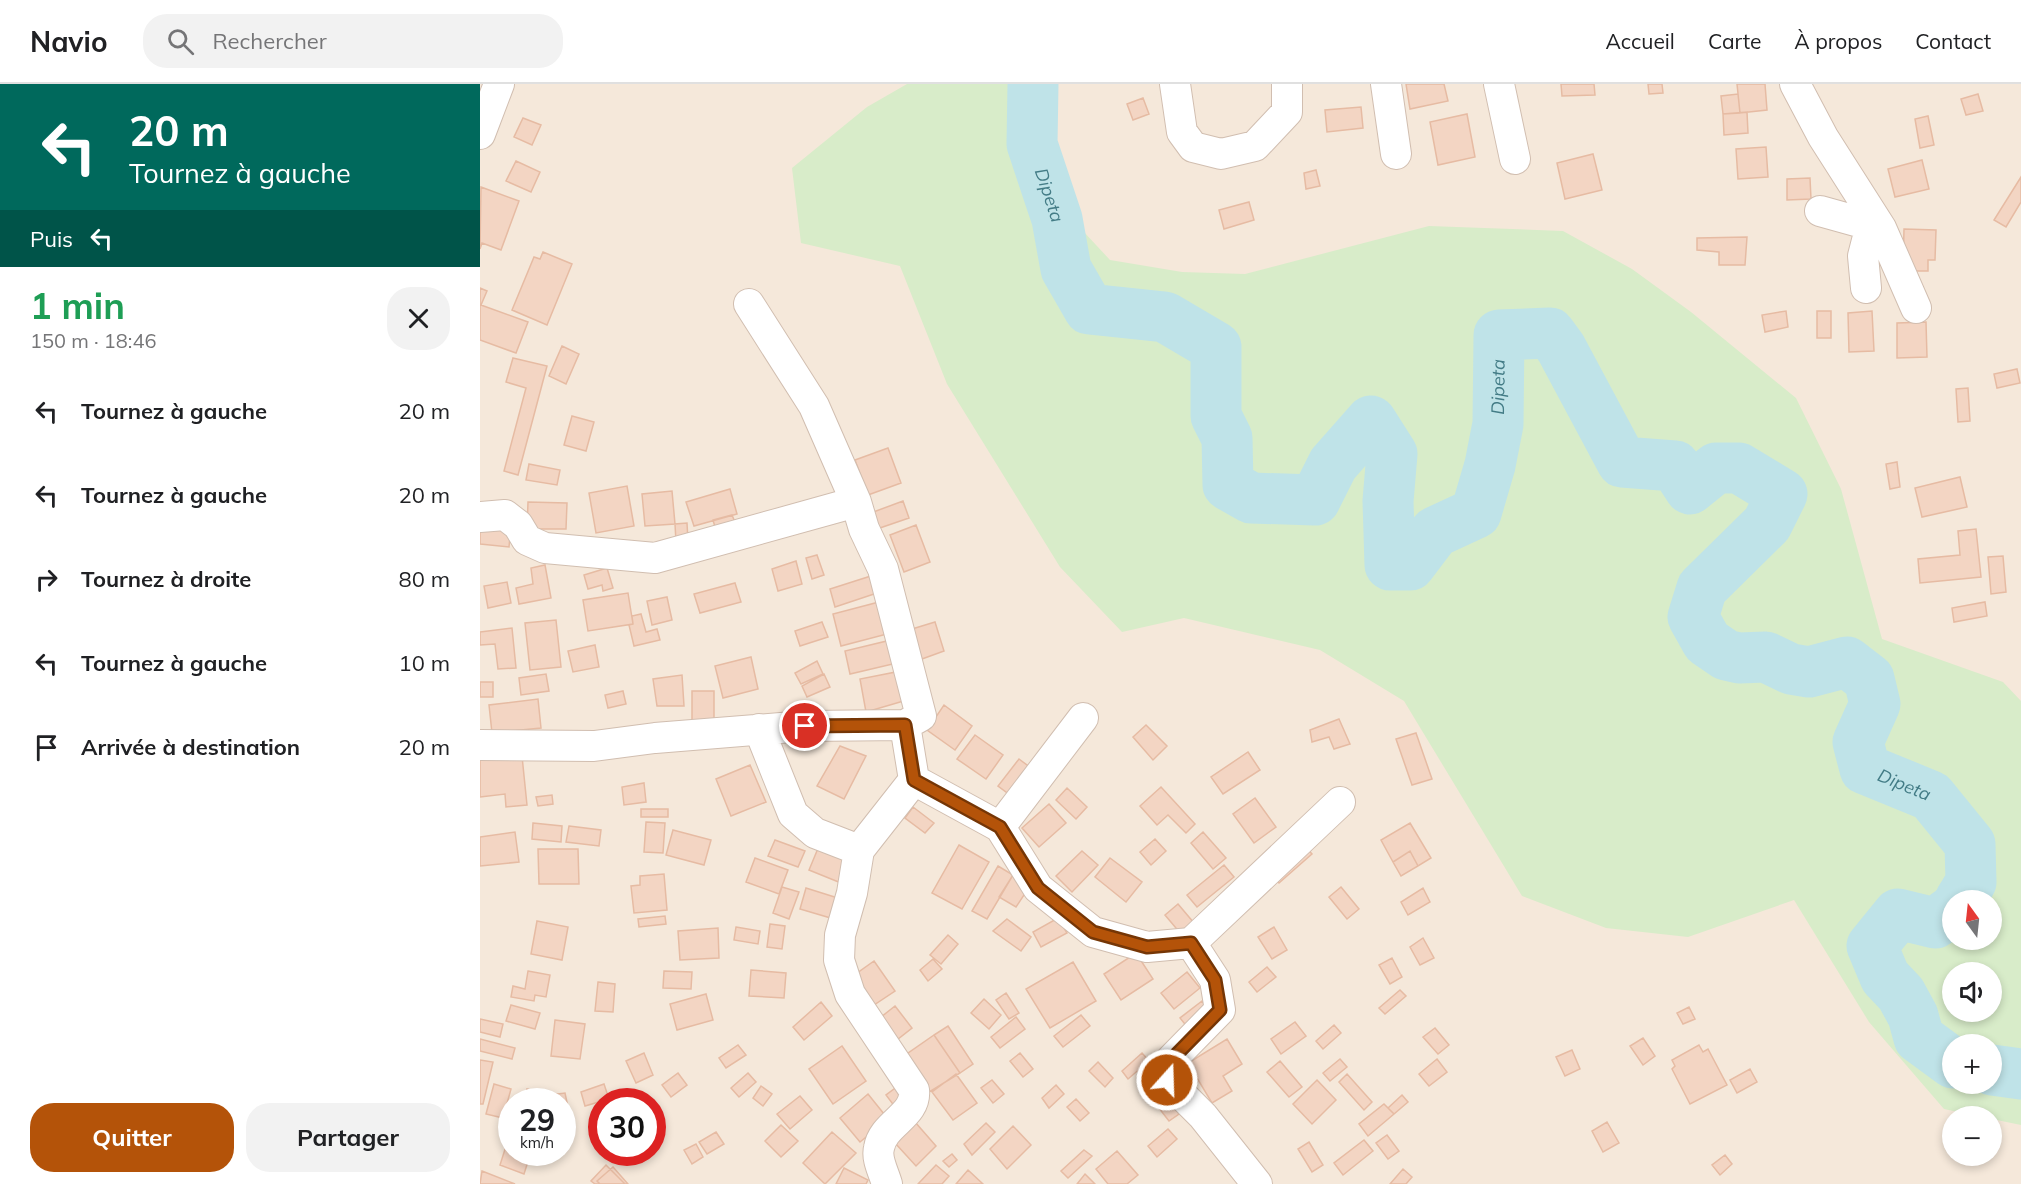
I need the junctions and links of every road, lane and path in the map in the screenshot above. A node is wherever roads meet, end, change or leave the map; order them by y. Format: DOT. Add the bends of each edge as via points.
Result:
graph roads {
  1 [pos="499,84"];
  2 [pos="1175,84"];
  3 [pos="1287,84"];
  4 [pos="1386,84"];
  5 [pos="1499,84"];
  6 [pos="1795,84"];
  7 [pos="480,134"];
  8 [pos="1396,154"];
  9 [pos="1515,159"];
  10 [pos="1820,211"];
  11 [pos="1876,226"];
  12 [pos="1866,288"];
  13 [pos="749,304"];
  14 [pos="1916,308"];
  15 [pos="856,502"];
  16 [pos="480,517"];
  17 [pos="1083,718"];
  18 [pos="905,725"];
  19 [pos="759,729"];
  20 [pos="480,745"];
  21 [pos="914,780"];
  22 [pos="1340,802"];
  23 [pos="1000,827"];
  24 [pos="859,850"];
  25 [pos="1191,943"];
  26 [pos="887,1184"];
  27 [pos="1257,1184"];
  1 -- 7 [label="street"];
  2 -- 3 [label="street" via="1182,132 1193,147 1221,154 1255,146 1263,138 1287,112"];
  4 -- 8 [label="street"];
  5 -- 9 [label="street"];
  6 -- 11 [label="street"];
  10 -- 11 [label="street"];
  11 -- 12 [label="street" via="1863,256"];
  11 -- 14 [label="street"];
  13 -- 15 [label="street" via="814,406"];
  15 -- 16 [label="street" via="655,558 545,548 527,540 518,525 505,515"];
  15 -- 18 [label="street" via="883,569 921,716"];
  17 -- 23 [label="street"];
  18 -- 19 [label="street" via="868,723"];
  18 -- 21 [label="street"];
  19 -- 20 [label="street" via="594,746"];
  19 -- 24 [label="street" via="793,814 815,833"];
  21 -- 23 [label="street"];
  21 -- 24 [label="street"];
  22 -- 25 [label="street"];
  23 -- 25 [label="street" via="1038,888 1093,932 1147,947"];
  24 -- 26 [label="street" via="840,935 839,960 850,994 915,1097 913,1105 879,1145"];
  25 -- 27 [label="street" via="1215,980 1220,1010 1170,1061 1167,1080 1203,1116"];
}
